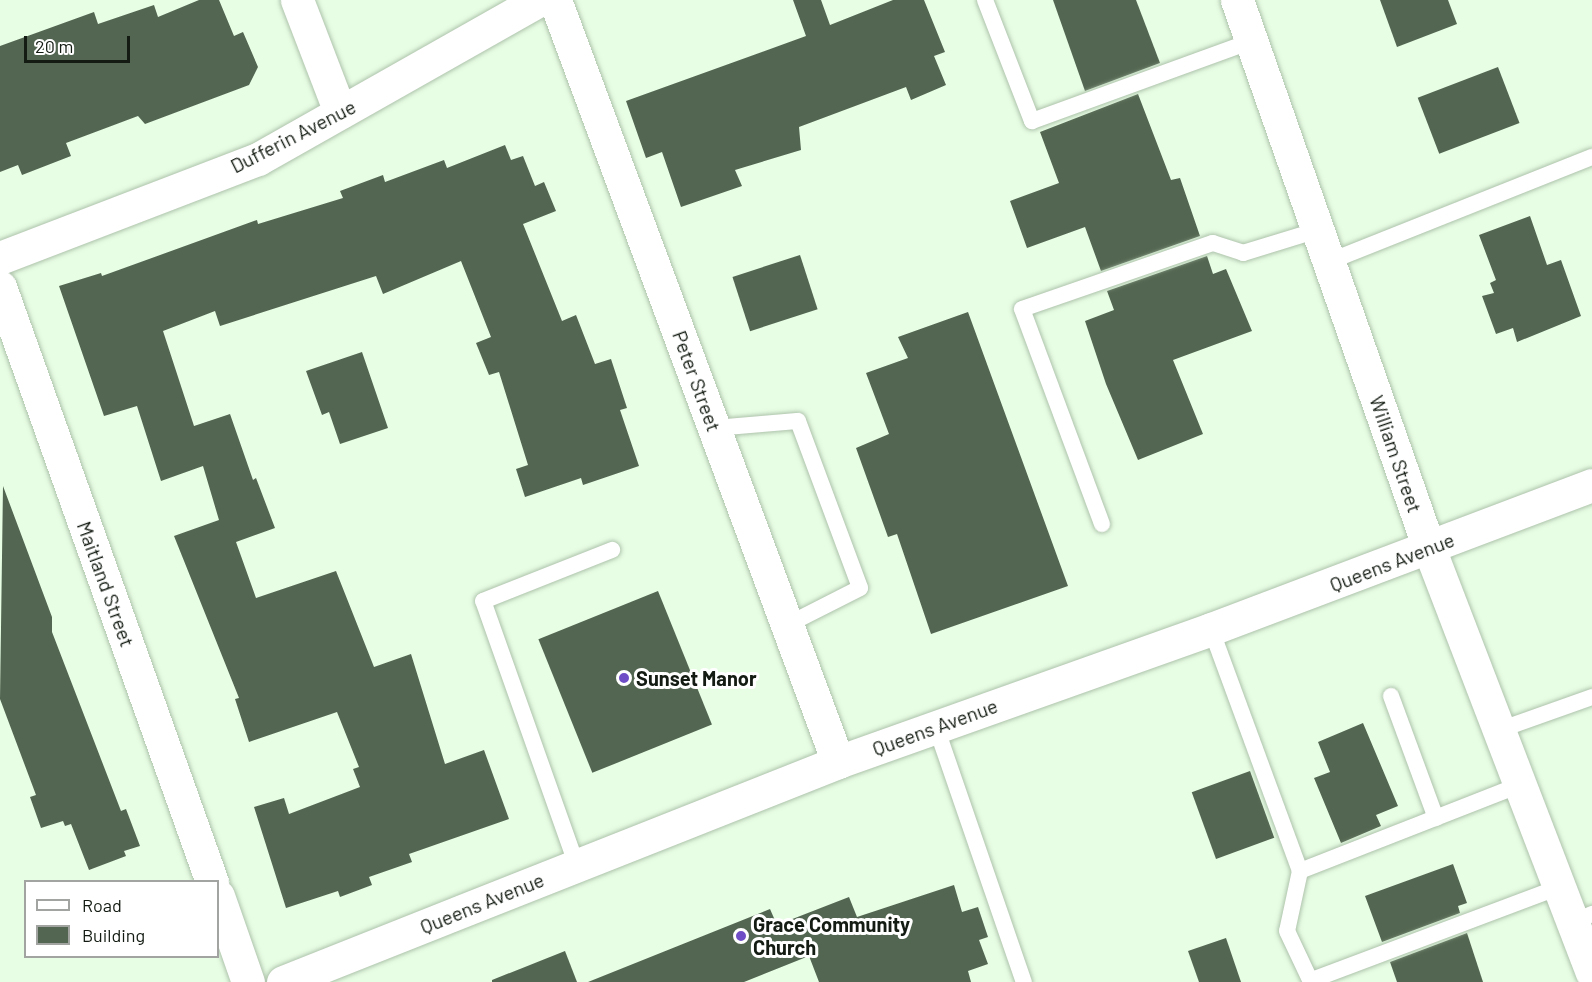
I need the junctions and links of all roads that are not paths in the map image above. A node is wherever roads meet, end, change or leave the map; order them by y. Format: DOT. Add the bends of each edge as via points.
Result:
graph roads {
  1 [pos="297,0"];
  2 [pos="539,0"];
  3 [pos="555,0"];
  4 [pos="986,0"];
  5 [pos="1238,0"];
  6 [pos="1252,41"];
  7 [pos="340,112"];
  8 [pos="1592,157"];
  9 [pos="1318,230"];
  10 [pos="0,258"];
  11 [pos="1329,262"];
  12 [pos="0,287"];
  13 [pos="714,428"];
  14 [pos="1592,485"];
  15 [pos="1102,524"];
  16 [pos="1429,548"];
  17 [pos="612,550"];
  18 [pos="787,625"];
  19 [pos="1211,629"];
  20 [pos="1391,696"];
  21 [pos="1592,697"];
  22 [pos="936,727"];
  23 [pos="1499,730"];
  24 [pos="838,762"];
  25 [pos="1520,785"];
  26 [pos="1436,818"];
  27 [pos="577,866"];
  28 [pos="1300,871"];
  29 [pos="211,880"];
  30 [pos="1559,887"];
  31 [pos="219,899"];
  32 [pos="1582,918"];
  33 [pos="1592,972"];
  34 [pos="1311,981"];
  35 [pos="248,982"];
  36 [pos="283,982"];
  37 [pos="1024,982"];
  1 -- 7 [label="street"];
  2 -- 7 [label="street, Dufferin Avenue"];
  3 -- 13 [label="street, Peter Street"];
  4 -- 6 [label="lane" via="1032,120"];
  5 -- 6 [label="street, William Street"];
  6 -- 9 [label="street, William Street"];
  7 -- 10 [label="street, Dufferin Avenue" via="258,159"];
  8 -- 11 [label="lane"];
  9 -- 11 [label="street, William Street"];
  9 -- 15 [label="lane" via="1243,253 1213,243 1022,309"];
  11 -- 16 [label="street, William Street"];
  12 -- 29 [label="street, Maitland Street"];
  13 -- 18 [label="street, Peter Street"];
  13 -- 18 [label="lane" via="798,421 860,588"];
  14 -- 16 [label="street, Queens Avenue"];
  16 -- 19 [label="street, Queens Avenue"];
  16 -- 23 [label="street, William Street"];
  17 -- 27 [label="lane" via="483,601"];
  18 -- 24 [label="street, Peter Street"];
  19 -- 22 [label="street, Queens Avenue"];
  19 -- 28 [label="lane"];
  20 -- 26 [label="lane"];
  21 -- 23 [label="lane"];
  22 -- 24 [label="street, Queens Avenue"];
  22 -- 37 [label="lane"];
  23 -- 25 [label="street, William Street"];
  24 -- 27 [label="street, Queens Avenue"];
  25 -- 26 [label="lane"];
  25 -- 30 [label="street, William Street"];
  26 -- 28 [label="lane"];
  27 -- 36 [label="street, Queens Avenue"];
  28 -- 34 [label="lane" via="1287,931"];
  30 -- 32 [label="street, William Street"];
  30 -- 34 [label="lane"];
  31 -- 35 [label="street"];
  32 -- 33 [label="street, William Street"];
}
